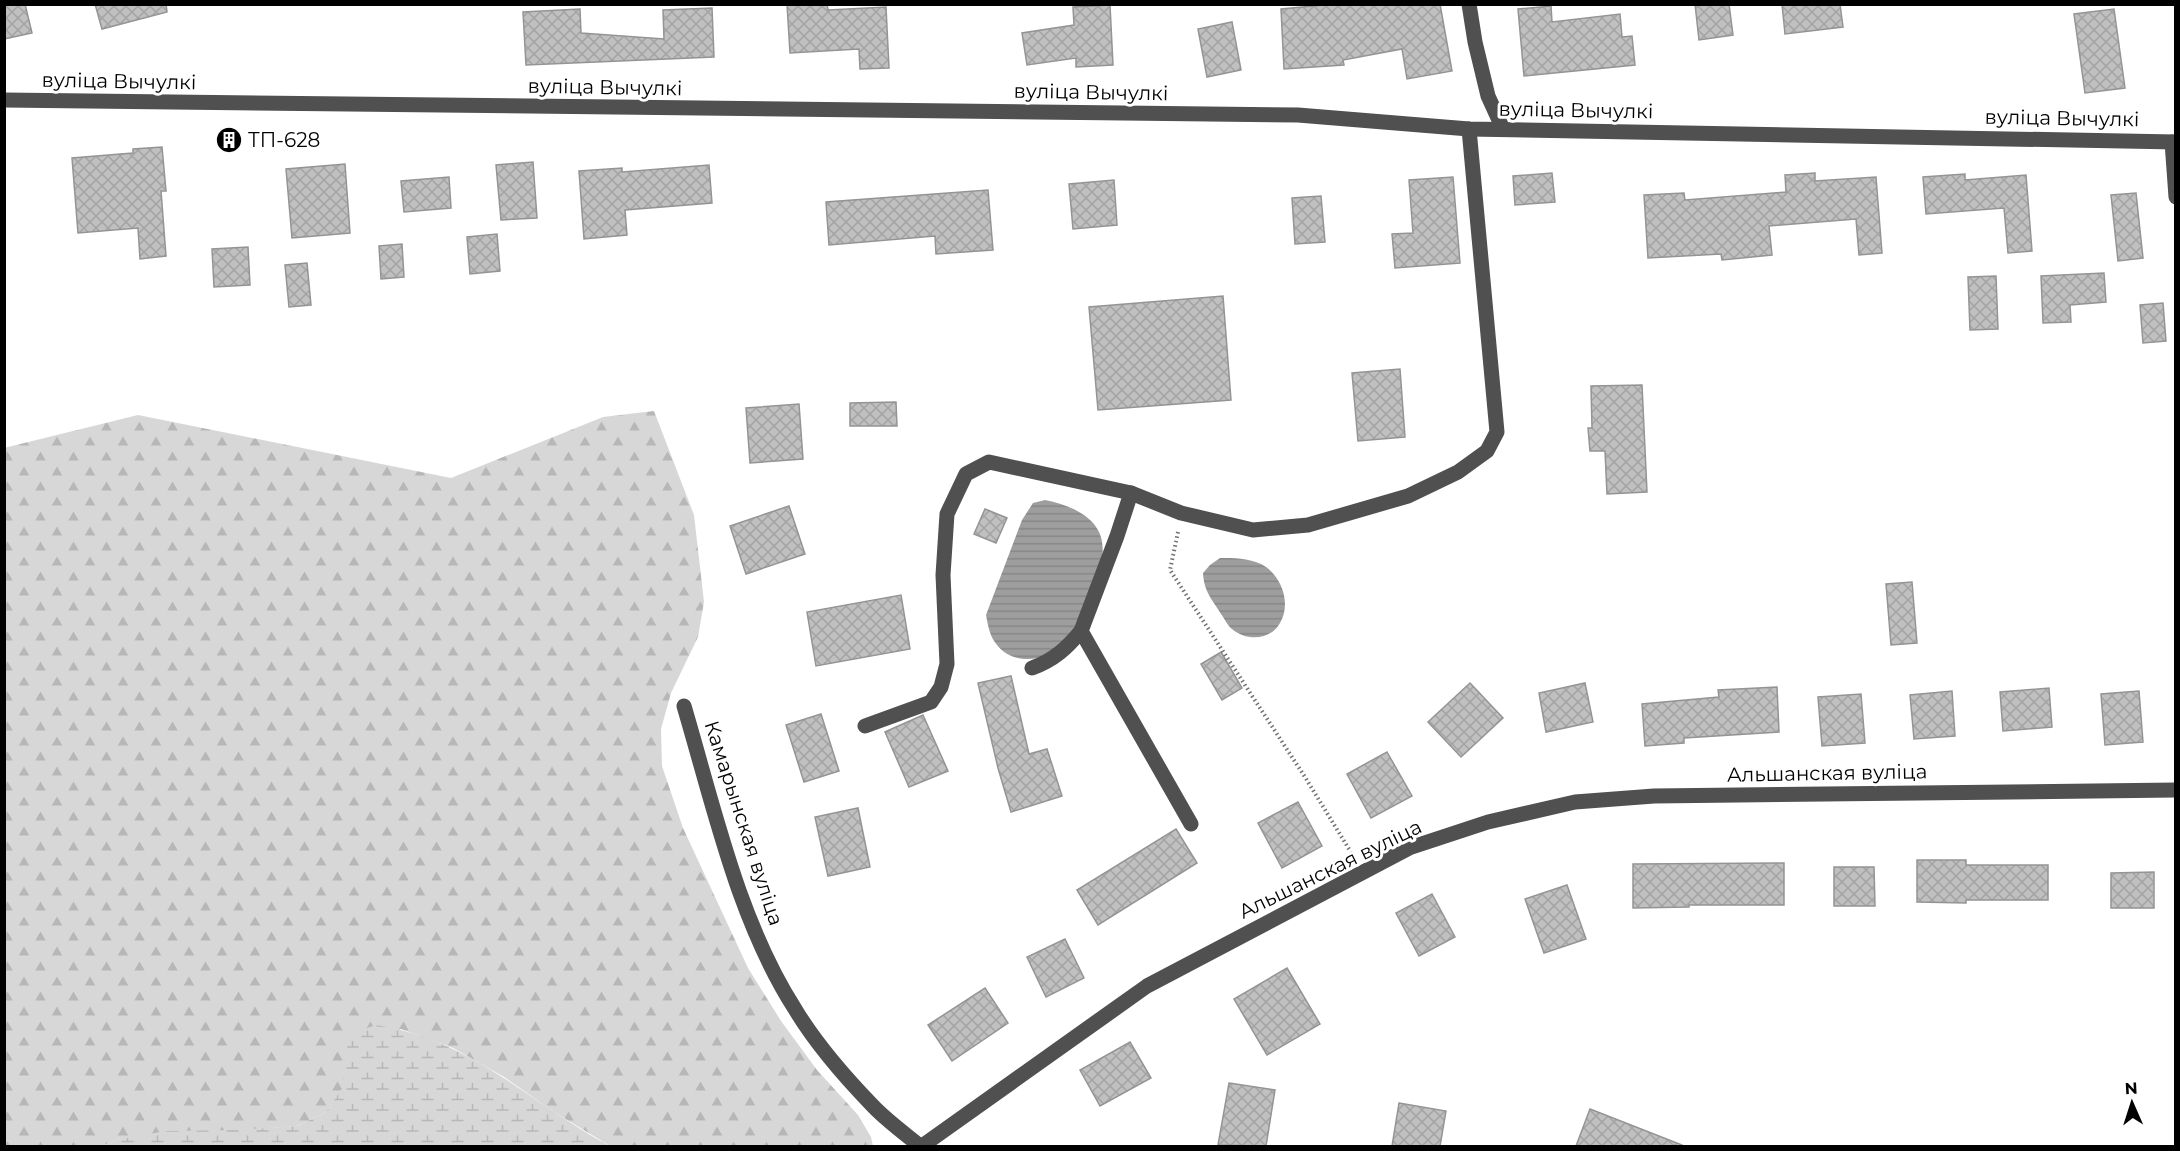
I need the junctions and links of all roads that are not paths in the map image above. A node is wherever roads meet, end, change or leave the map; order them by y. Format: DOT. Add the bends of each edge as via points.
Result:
graph roads {
  1 [pos="1469,4"];
  2 [pos="4,100"];
  3 [pos="1469,129"];
  4 [pos="1503,129"];
  5 [pos="2174,142"];
  6 [pos="2175,197"];
  7 [pos="1131,494"];
  8 [pos="1081,631"];
  9 [pos="1032,668"];
  10 [pos="684,706"];
  11 [pos="865,726"];
  12 [pos="2175,790"];
  13 [pos="1191,824"];
  14 [pos="921,1146"];
  1 -- 4 [label="street" via="1488,96"];
  2 -- 3 [label="street, вуліца Вычулкі" via="1298,115"];
  3 -- 4 [label="street, вуліца Вычулкі"];
  3 -- 7 [label="street" via="1497,432 1487,451 1458,472 1408,496 1308,525 1253,530 1181,513"];
  4 -- 5 [label="street, вуліца Вычулкі"];
  5 -- 6 [label="street"];
  7 -- 8 [label="street"];
  7 -- 11 [label="street" via="989,462 966,474 947,514 943,575 947,664 941,687 931,702"];
  8 -- 9 [label="street" via="1061,654"];
  8 -- 13 [label="street"];
  10 -- 14 [label="street, Камарынская вуліца" via="742,898 794,1009 831,1060 873,1106"];
  12 -- 14 [label="street, Альшанская вуліца" via="1653,796 1575,802 1488,822 1409,848 1147,986"];
}
